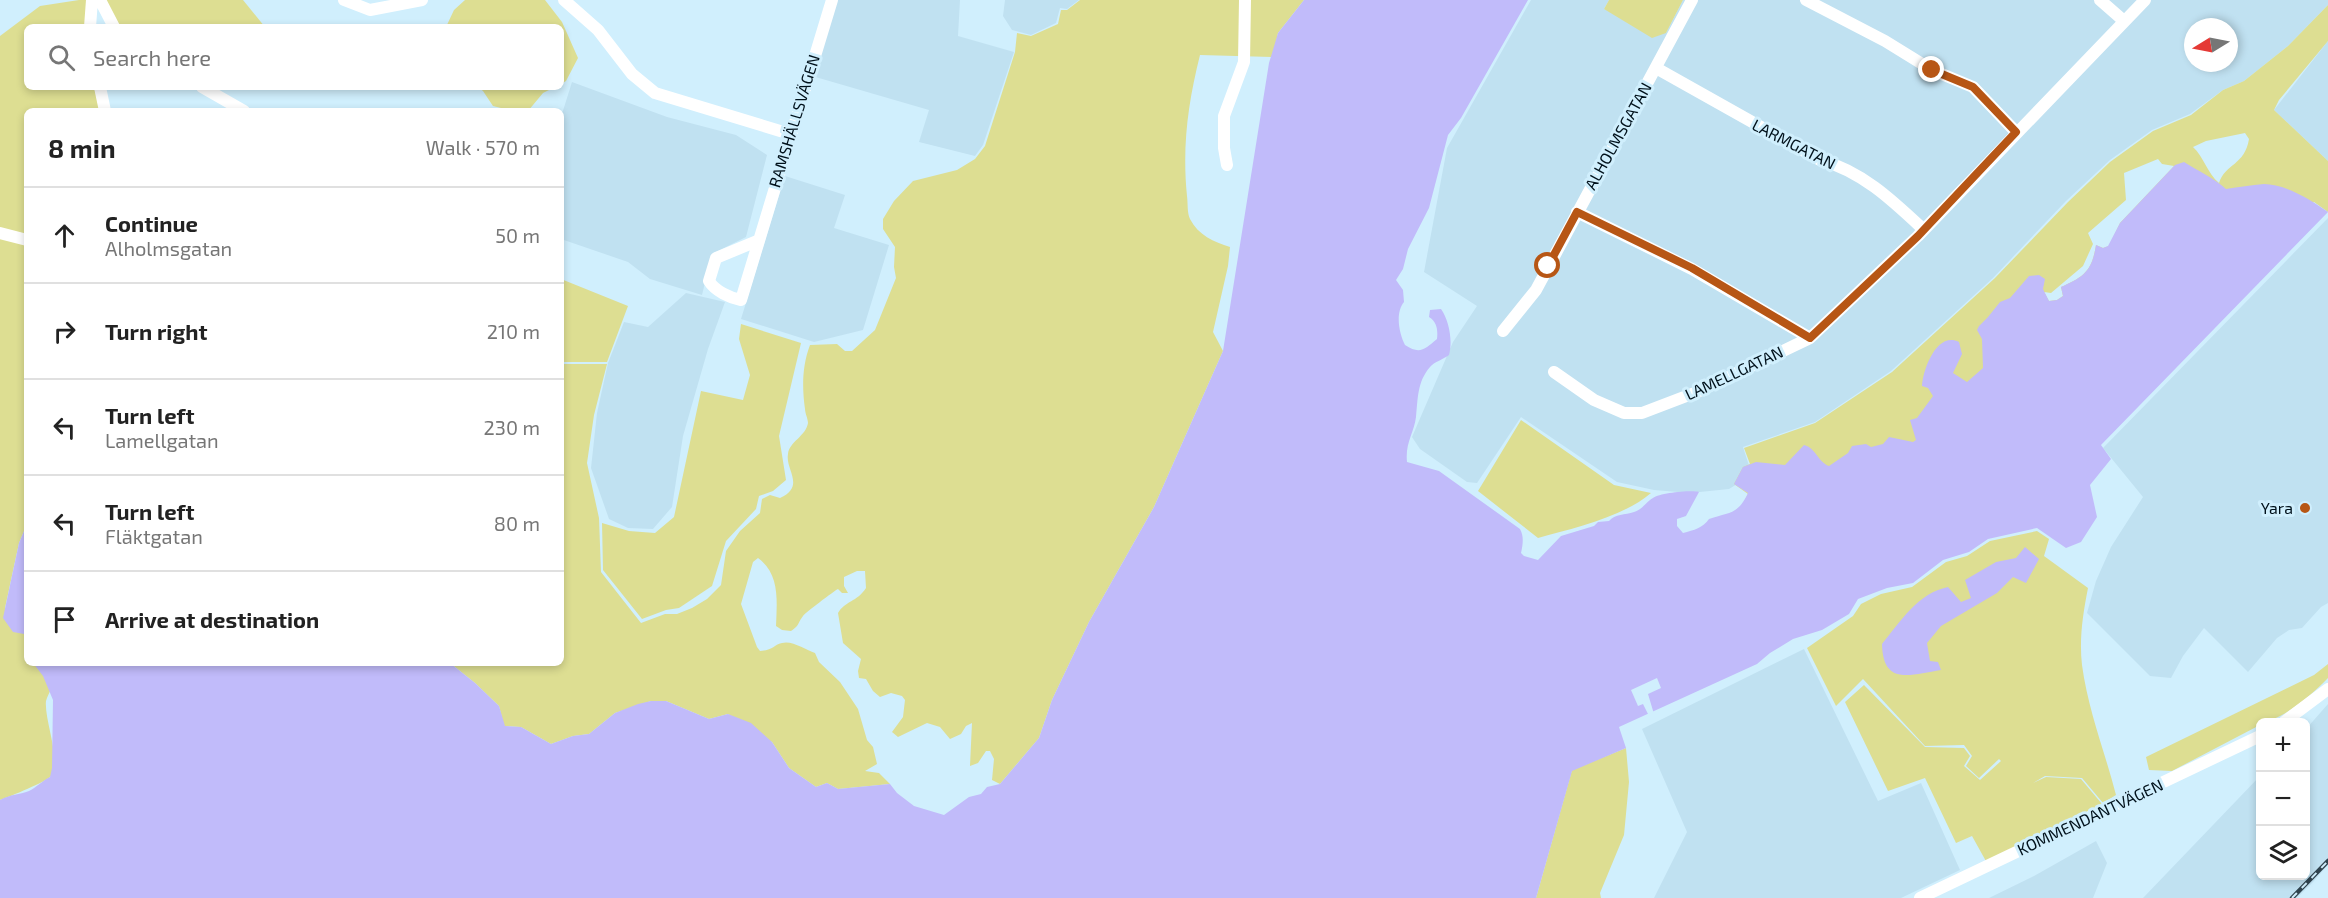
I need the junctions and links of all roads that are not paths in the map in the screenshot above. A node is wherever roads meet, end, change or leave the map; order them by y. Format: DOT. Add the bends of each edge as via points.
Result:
graph roads {
  1 [pos="92,0"];
  2 [pos="100,0"];
  3 [pos="344,0"];
  4 [pos="422,0"];
  5 [pos="564,0"];
  6 [pos="832,0"];
  7 [pos="1245,0"];
  8 [pos="1692,0"];
  9 [pos="1806,0"];
  10 [pos="2100,0"];
  11 [pos="2145,0"];
  12 [pos="2124,21"];
  13 [pos="90,24"];
  14 [pos="112,24"];
  15 [pos="1656,68"];
  16 [pos="101,90"];
  17 [pos="207,90"];
  18 [pos="104,108"];
  19 [pos="239,108"];
  20 [pos="2016,132"];
  21 [pos="790,134"];
  22 [pos="1227,165"];
  23 [pos="1577,212"];
  24 [pos="1924,230"];
  25 [pos="0,233"];
  26 [pos="24,239"];
  27 [pos="757,241"];
  28 [pos="1503,331"];
  29 [pos="1810,338"];
  30 [pos="1554,372"];
  31 [pos="2328,689"];
  32 [pos="2290,718"];
  33 [pos="2256,738"];
  34 [pos="1920,898"];
  1 -- 13 [label="street"];
  2 -- 14 [label="street"];
  3 -- 4 [label="street" via="370,9"];
  5 -- 21 [label="street" via="598,30 632,74 655,93"];
  6 -- 21 [label="street, RAMSHÄLLSVÄGEN"];
  7 -- 22 [label="street" via="1244,62 1224,116"];
  8 -- 15 [label="street, ALHOLMSGATAN"];
  9 -- 20 [label="street" via="1932,70 1973,87"];
  10 -- 12 [label="street"];
  11 -- 12 [label="street, LAMELLGATAN"];
  12 -- 20 [label="street, LAMELLGATAN"];
  15 -- 23 [label="street, ALHOLMSGATAN"];
  15 -- 24 [label="street, LARMGATAN" via="1820,160 1861,178 1882,191"];
  16 -- 18 [label="street"];
  17 -- 19 [label="street"];
  20 -- 24 [label="street, LAMELLGATAN"];
  21 -- 27 [label="street, RAMSHÄLLSVÄGEN"];
  23 -- 28 [label="street, ALHOLMSGATAN" via="1536,290"];
  23 -- 29 [label="street" via="1692,268"];
  24 -- 29 [label="street, LAMELLGATAN"];
  25 -- 26 [label="street"];
  27 -- 27 [label="street, RAMSHÄLLSVÄGEN" via="741,300 711,286 716,258"];
  29 -- 30 [label="street, LAMELLGATAN" via="1642,413 1624,413 1594,400"];
  31 -- 32 [label="street"];
  33 -- 34 [label="street, KOMMENDANTVÄGEN"];
}
